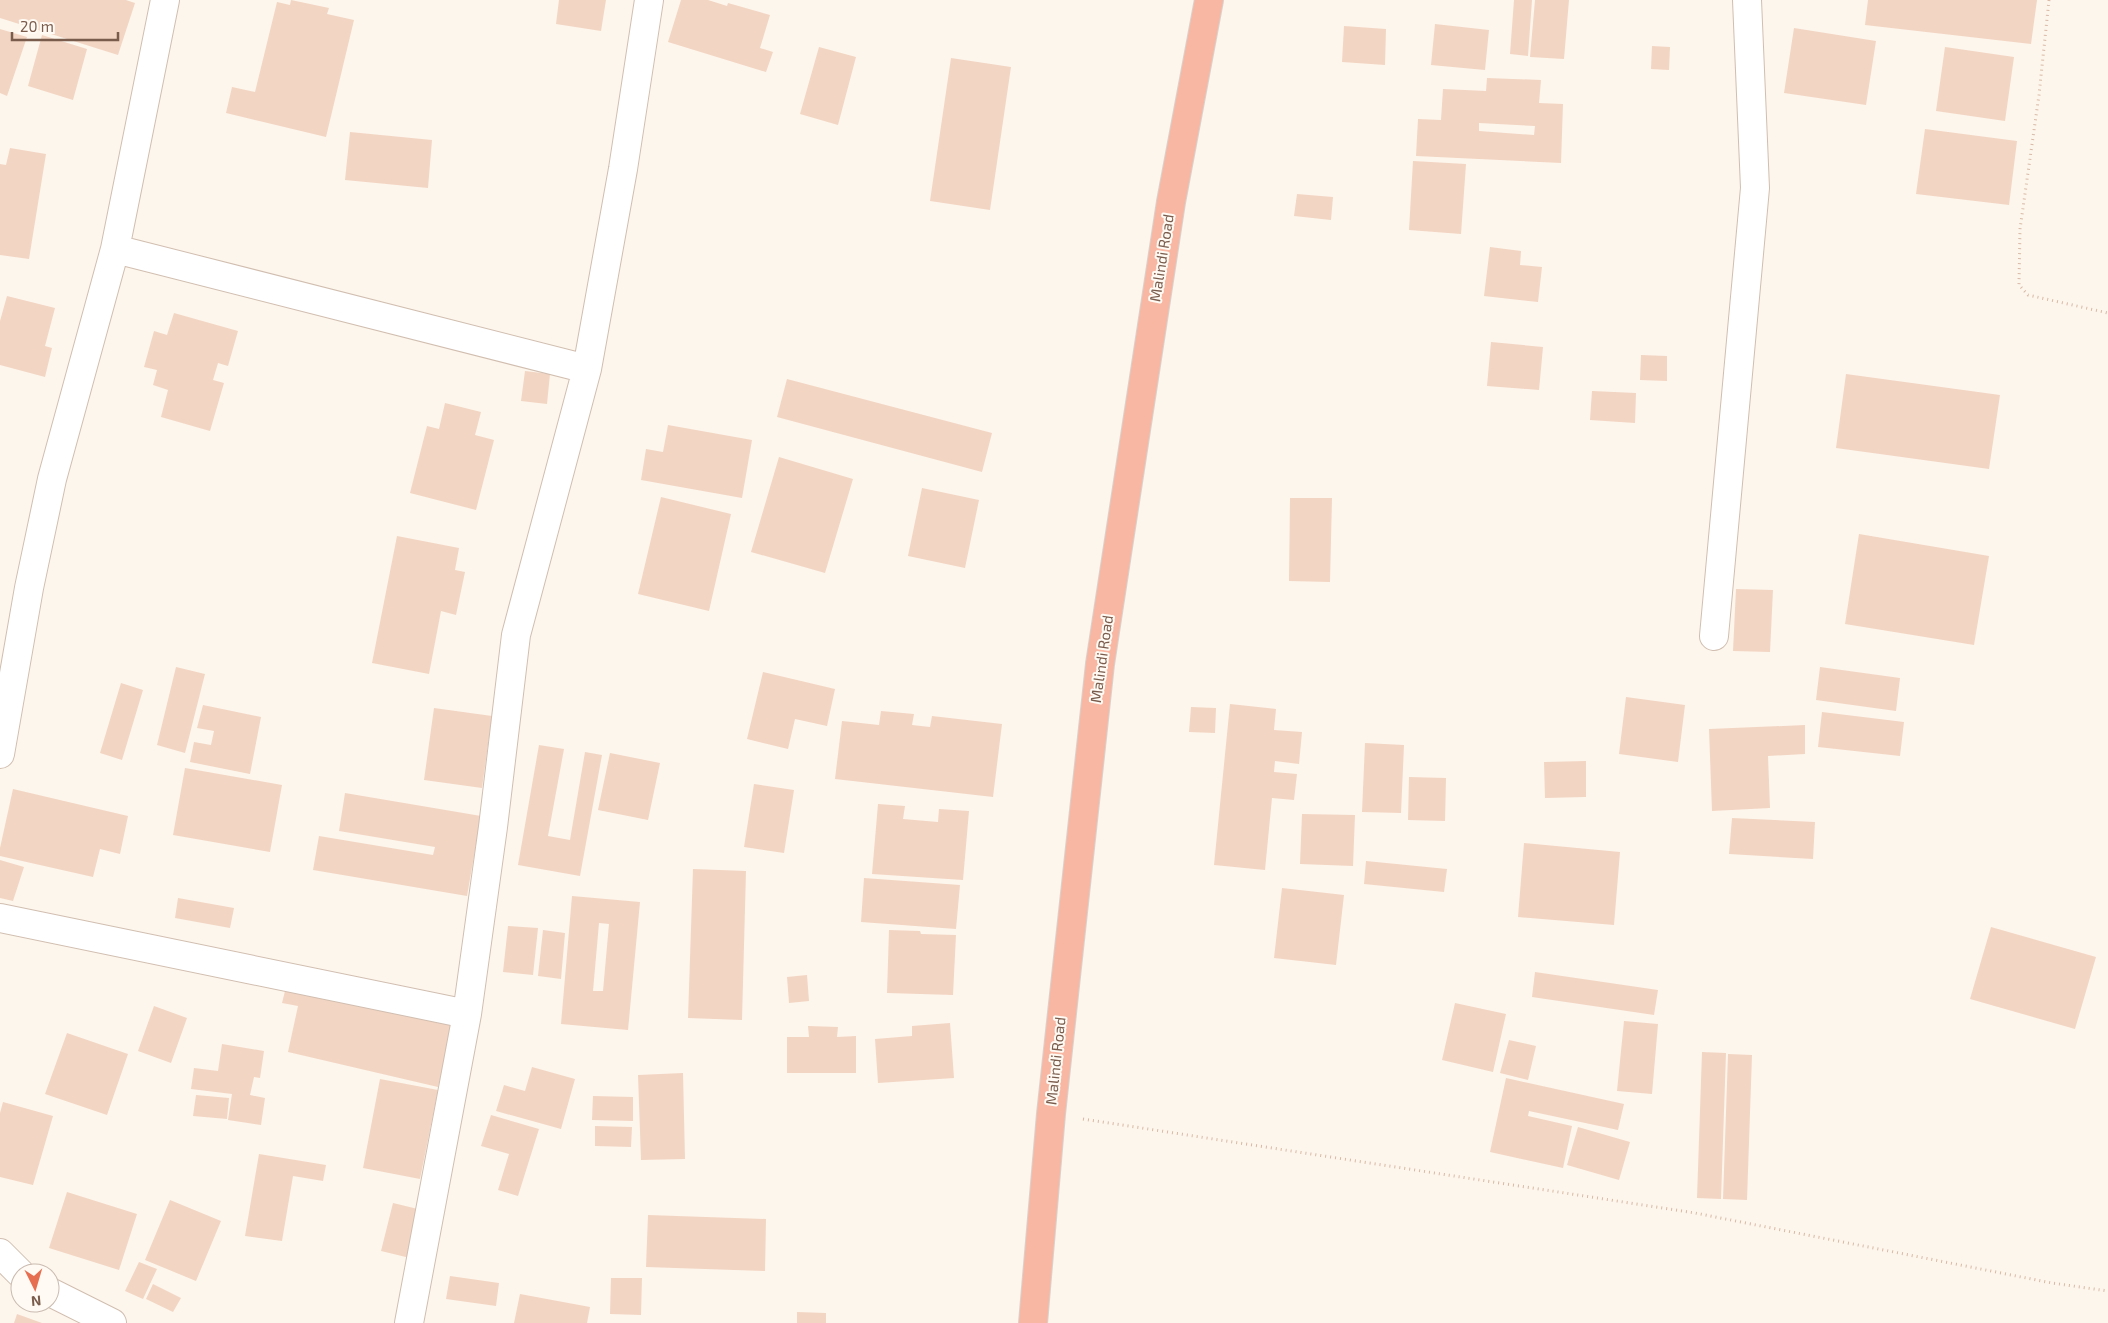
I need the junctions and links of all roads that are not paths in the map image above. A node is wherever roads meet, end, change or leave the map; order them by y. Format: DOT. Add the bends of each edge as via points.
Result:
graph roads {
  1 [pos="165,0"];
  2 [pos="649,0"];
  3 [pos="1209,0"];
  4 [pos="1747,0"];
  5 [pos="115,249"];
  6 [pos="587,369"];
  7 [pos="1714,636"];
  8 [pos="0,754"];
  9 [pos="0,918"];
  10 [pos="467,1014"];
  11 [pos="0,1253"];
  12 [pos="10,1263"];
  13 [pos="60,1297"];
  14 [pos="112,1323"];
  15 [pos="408,1323"];
  16 [pos="1033,1323"];
  1 -- 5 [label="street"];
  2 -- 6 [label="street"];
  3 -- 16 [label="highway, Malindi Road" via="1171,202 1100,664 1051,1114"];
  4 -- 7 [label="street" via="1755,188"];
  5 -- 6 [label="street"];
  5 -- 8 [label="street" via="52,479"];
  6 -- 10 [label="street" via="516,635"];
  9 -- 10 [label="street"];
  10 -- 15 [label="street"];
  11 -- 12 [label="street"];
  13 -- 14 [label="street"];
}
